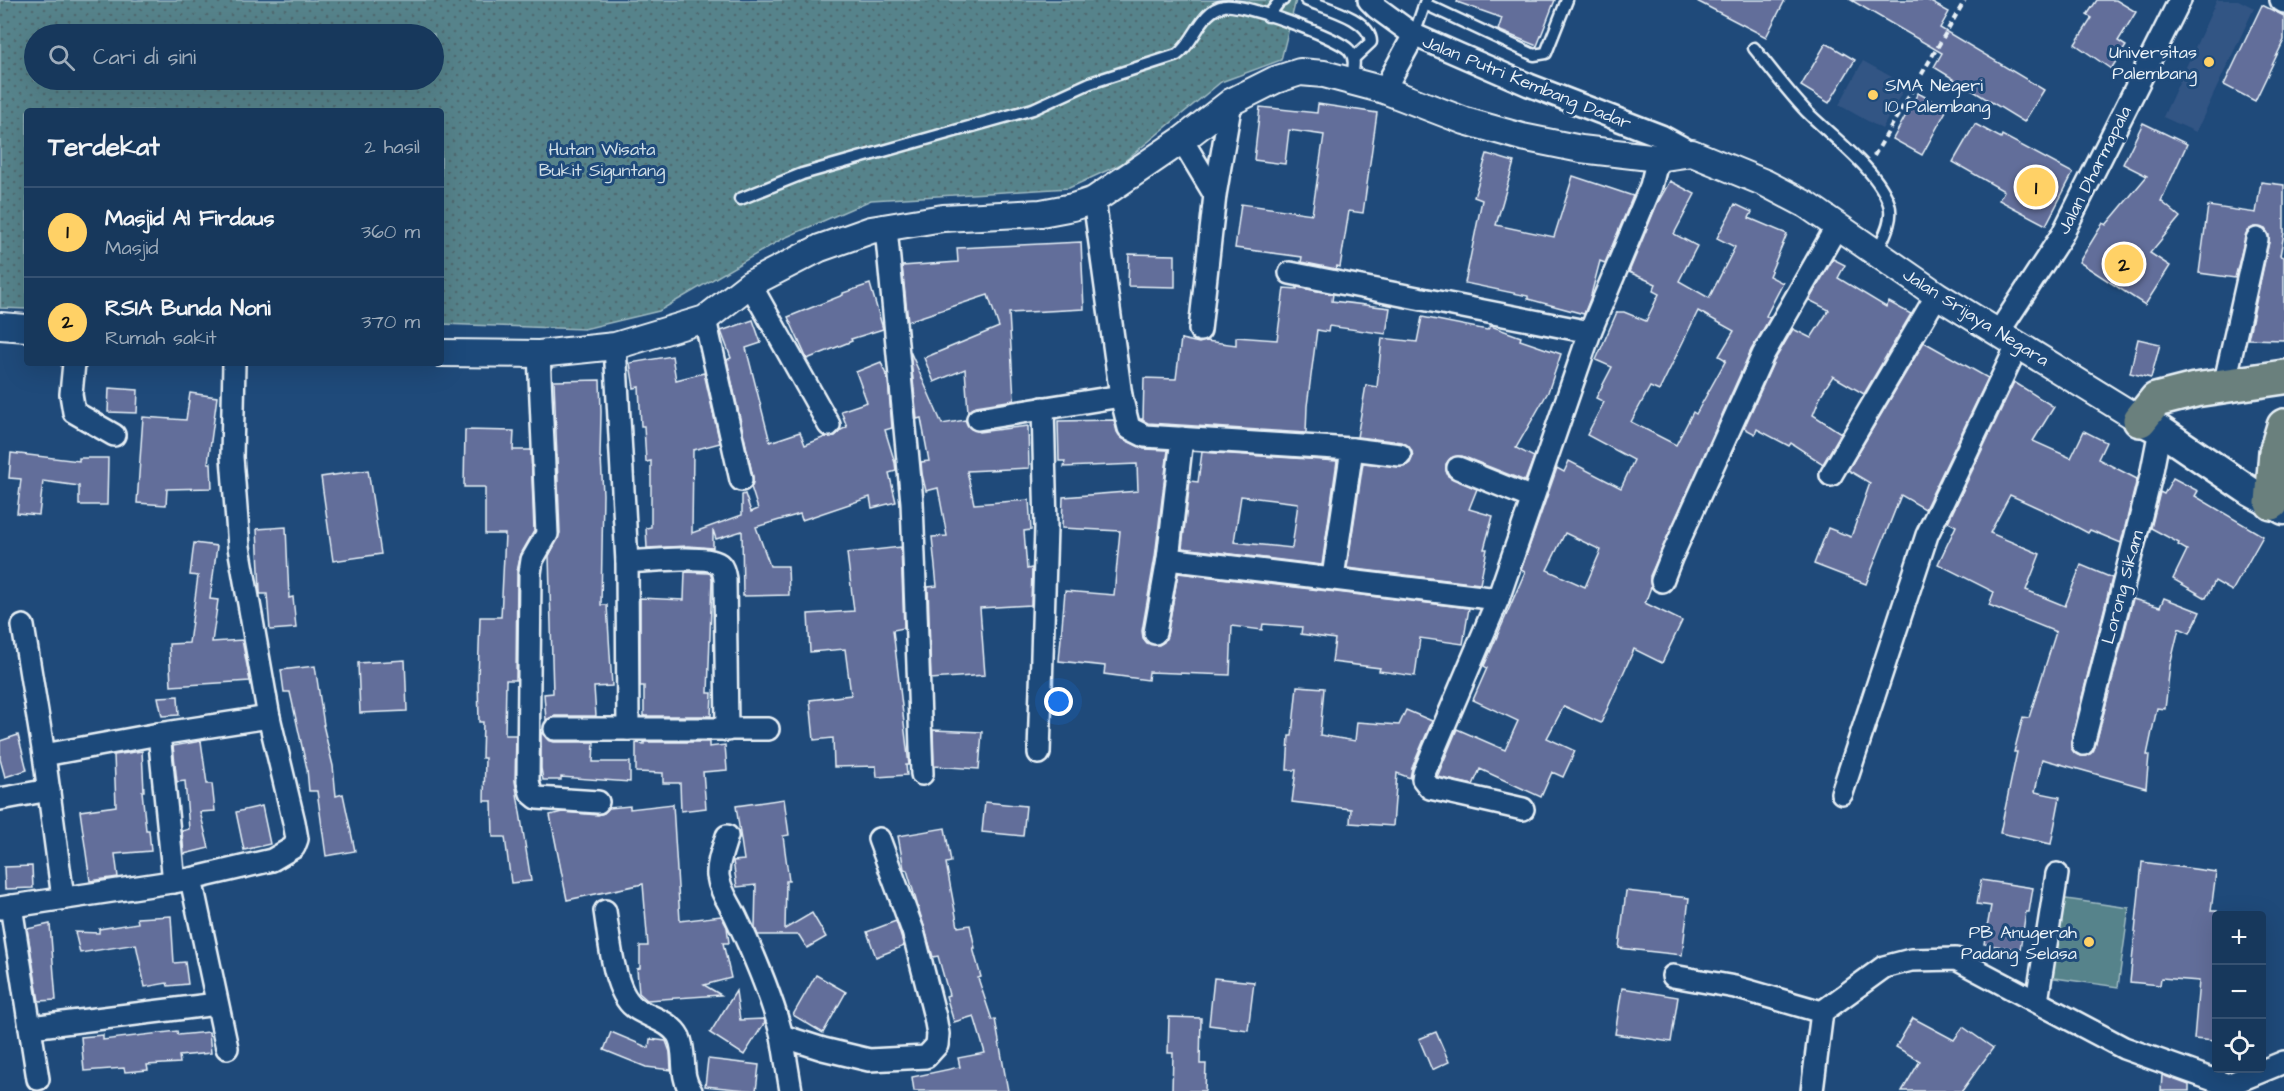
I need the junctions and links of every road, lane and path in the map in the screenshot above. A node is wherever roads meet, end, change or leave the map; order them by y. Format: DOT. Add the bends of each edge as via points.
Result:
graph roads {
  1 [pos="1283,0"];
  2 [pos="1306,0"];
  3 [pos="1369,0"];
  4 [pos="1567,0"];
  5 [pos="1965,0"];
  6 [pos="2180,0"];
  7 [pos="1426,2"];
  8 [pos="1268,16"];
  9 [pos="1414,35"];
  10 [pos="1754,48"];
  11 [pos="1352,70"];
  12 [pos="1384,90"];
  13 [pos="1231,102"];
  14 [pos="1182,141"];
  15 [pos="1692,153"];
  16 [pos="1658,158"];
  17 [pos="1866,169"];
  18 [pos="1215,195"];
  19 [pos="740,200"];
  20 [pos="1094,200"];
  21 [pos="1837,226"];
  22 [pos="886,228"];
  23 [pos="2257,239"];
  24 [pos="1877,254"];
  25 [pos="1290,273"];
  26 [pos="750,284"];
  27 [pos="1937,295"];
  28 [pos="705,319"];
  29 [pos="0,326"];
  30 [pos="24,328"];
  31 [pos="1200,330"];
  32 [pos="1590,332"];
  33 [pos="2008,338"];
  34 [pos="615,346"];
  35 [pos="444,352"];
  36 [pos="539,354"];
  37 [pos="74,366"];
  38 [pos="234,366"];
  39 [pos="2284,377"];
  40 [pos="2224,386"];
  41 [pos="2284,394"];
  42 [pos="1121,396"];
  43 [pos="1043,408"];
  44 [pos="978,418"];
  45 [pos="829,425"];
  46 [pos="2150,425"];
  47 [pos="2284,426"];
  48 [pos="114,435"];
  49 [pos="1182,438"];
  50 [pos="1352,449"];
  51 [pos="1400,455"];
  52 [pos="1458,468"];
  53 [pos="1831,475"];
  54 [pos="741,480"];
  55 [pos="1532,498"];
  56 [pos="2278,507"];
  57 [pos="1168,558"];
  58 [pos="627,562"];
  59 [pos="1333,578"];
  60 [pos="1662,581"];
  61 [pos="1498,599"];
  62 [pos="23,626"];
  63 [pos="1155,633"];
  64 [pos="270,717"];
  65 [pos="555,729"];
  66 [pos="628,729"];
  67 [pos="768,729"];
  68 [pos="727,730"];
  69 [pos="159,734"];
  70 [pos="2083,744"];
  71 [pos="1039,753"];
  72 [pos="44,755"];
  73 [pos="922,774"];
  74 [pos="49,790"];
  75 [pos="1842,793"];
  76 [pos="0,799"];
  77 [pos="598,802"];
  78 [pos="1523,809"];
  79 [pos="727,836"];
  80 [pos="879,839"];
  81 [pos="2057,874"];
  82 [pos="183,881"];
  83 [pos="63,898"];
  84 [pos="6,907"];
  85 [pos="605,911"];
  86 [pos="1673,975"];
  87 [pos="2037,1001"];
  88 [pos="217,1004"];
  89 [pos="1822,1012"];
  90 [pos="30,1027"];
  91 [pos="782,1036"];
  92 [pos="227,1048"];
  93 [pos="2284,1062"];
  94 [pos="38,1078"];
  95 [pos="2228,1088"];
  96 [pos="691,1091"];
  97 [pos="791,1091"];
  98 [pos="1812,1091"];
  1 -- 8 [label="lane"];
  2 -- 11 [label="lane" via="1359,22 1366,29 1371,42"];
  3 -- 9 [label="street, Jalan Putri Kembang Dadar"];
  4 -- 7 [label="lane" via="1546,53 1534,55"];
  5 -- 17 [label="path"];
  6 -- 33 [label="street, Jalan Dharmapala"];
  7 -- 9 [label="lane"];
  8 -- 11 [label="lane" via="1343,45 1350,51"];
  8 -- 19 [label="lane" via="1226,5 1214,9 1178,55 1090,83 1033,109 802,174"];
  9 -- 12 [label="street"];
  9 -- 15 [label="street, Jalan Putri Kembang Dadar" via="1661,136"];
  10 -- 17 [label="lane" via="1806,111"];
  11 -- 12 [label="street"];
  11 -- 13 [label="street" via="1300,72"];
  12 -- 16 [label="street" via="1465,121 1522,137"];
  13 -- 14 [label="street"];
  13 -- 18 [label="street"];
  14 -- 18 [label="street"];
  14 -- 20 [label="street"];
  15 -- 16 [label="street"];
  15 -- 21 [label="street, Jalan Srijaya Negara" via="1765,183"];
  16 -- 32 [label="street" via="1651,186"];
  17 -- 24 [label="lane" via="1890,205 1890,218"];
  18 -- 31 [label="street"];
  20 -- 22 [label="street" via="1041,213 943,218"];
  20 -- 42 [label="street"];
  21 -- 24 [label="street, Jalan Srijaya Negara"];
  21 -- 60 [label="street" via="1763,355"];
  22 -- 26 [label="street" via="820,248"];
  22 -- 73 [label="street" via="912,502"];
  23 -- 40 [label="street"];
  24 -- 27 [label="street, Jalan Srijaya Negara"];
  25 -- 32 [label="street"];
  26 -- 28 [label="street"];
  26 -- 45 [label="street"];
  27 -- 33 [label="street, Jalan Srijaya Negara"];
  27 -- 53 [label="street"];
  28 -- 34 [label="street"];
  28 -- 54 [label="street"];
  29 -- 30 [label="street"];
  32 -- 55 [label="street"];
  33 -- 46 [label="street, Jalan Srijaya Negara"];
  33 -- 75 [label="street, Jalan Dharmapala" via="1927,535"];
  34 -- 36 [label="street"];
  34 -- 58 [label="street"];
  35 -- 36 [label="street"];
  36 -- 77 [label="street" via="547,534 532,560 530,573 528,781 537,798"];
  37 -- 48 [label="street" via="74,412"];
  38 -- 64 [label="street" via="232,457 239,547"];
  39 -- 40 [label="highway"];
  40 -- 46 [label="highway" via="2156,400"];
  41 -- 46 [label="highway" via="2193,408"];
  42 -- 43 [label="street"];
  42 -- 49 [label="street" via="1125,421 1136,434"];
  43 -- 44 [label="street"];
  43 -- 71 [label="street" via="1046,527"];
  46 -- 56 [label="main road, Jalan Srijaya Negara"];
  46 -- 70 [label="street, Lorong Sikam" via="2151,476"];
  47 -- 56 [label="highway" via="2276,452"];
  49 -- 50 [label="street"];
  49 -- 57 [label="street"];
  50 -- 51 [label="street"];
  50 -- 59 [label="street"];
  52 -- 55 [label="street"];
  55 -- 61 [label="street"];
  57 -- 59 [label="street"];
  57 -- 63 [label="street"];
  58 -- 66 [label="street"];
  58 -- 68 [label="street" via="695,559 713,561 723,569"];
  59 -- 61 [label="street"];
  61 -- 78 [label="street" via="1423,779 1430,788"];
  62 -- 72 [label="street"];
  64 -- 69 [label="street"];
  64 -- 82 [label="street" via="294,822 294,847 272,860"];
  65 -- 66 [label="street"];
  66 -- 68 [label="street"];
  67 -- 68 [label="street"];
  69 -- 72 [label="street"];
  69 -- 82 [label="street"];
  72 -- 74 [label="street"];
  74 -- 76 [label="street"];
  74 -- 83 [label="street"];
  79 -- 91 [label="street" via="718,878 762,975"];
  80 -- 91 [label="street" via="913,931 935,1017 937,1045 926,1057 869,1060"];
  81 -- 87 [label="street"];
  82 -- 83 [label="street"];
  82 -- 88 [label="street"];
  83 -- 84 [label="street"];
  84 -- 90 [label="street"];
  85 -- 96 [label="street" via="619,985 632,1006 679,1037"];
  86 -- 89 [label="street" via="1758,992"];
  87 -- 89 [label="street" via="1956,959 1911,960 1884,967"];
  87 -- 95 [label="street" via="2124,1048"];
  88 -- 90 [label="street"];
  88 -- 92 [label="street"];
  89 -- 98 [label="street"];
  90 -- 94 [label="street"];
  91 -- 97 [label="street"];
  93 -- 95 [label="street"];
}
